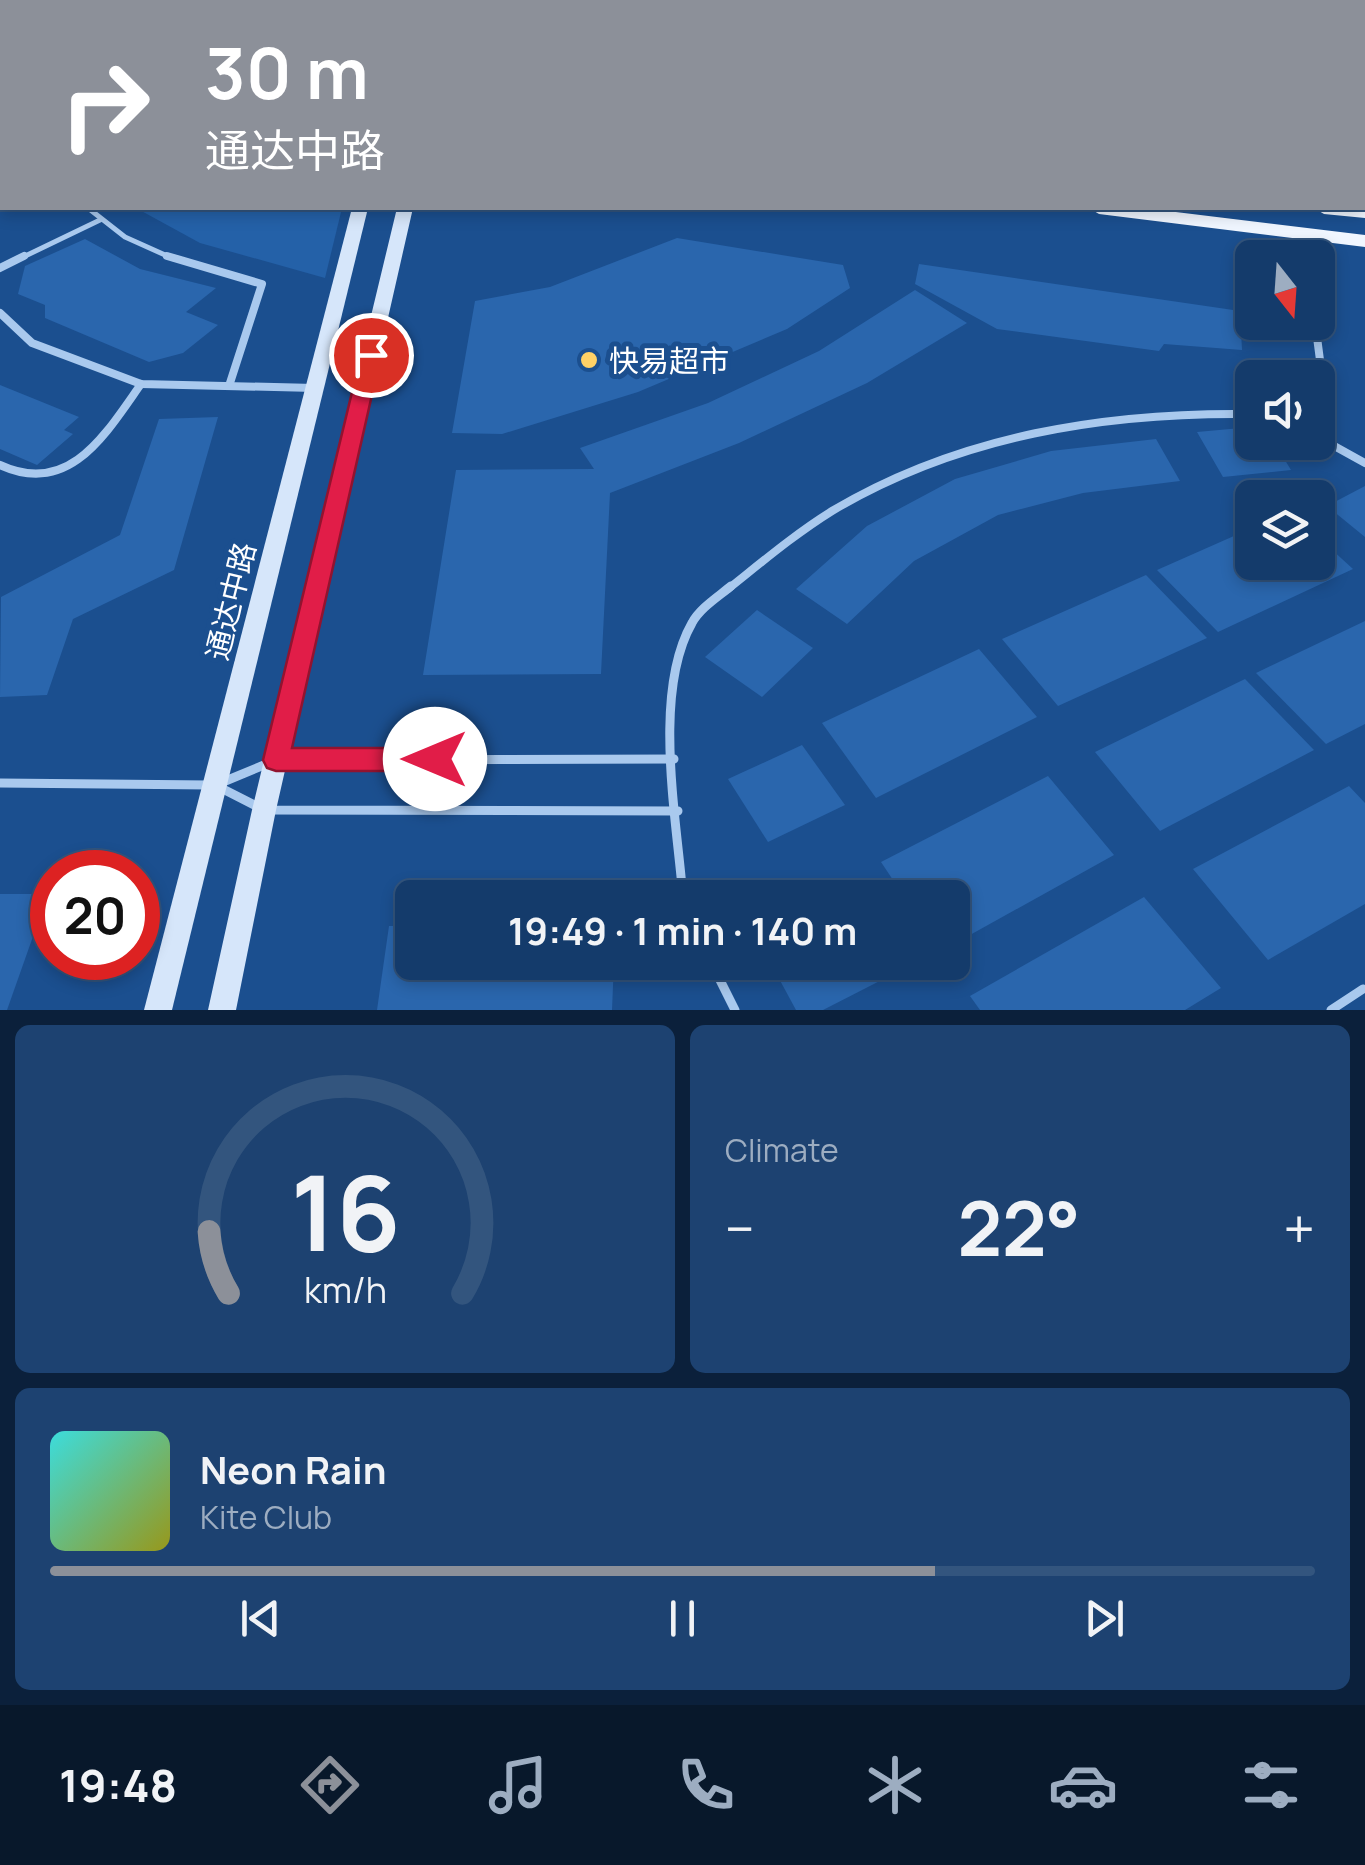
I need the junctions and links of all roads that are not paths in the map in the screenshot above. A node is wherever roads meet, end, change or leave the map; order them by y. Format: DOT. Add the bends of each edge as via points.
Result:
graph roads {
  1 [pos="90,210"];
  2 [pos="360,210"];
  3 [pos="405,210"];
  4 [pos="1114,210"];
  5 [pos="100,220"];
  6 [pos="1304,235"];
  7 [pos="1304,240"];
  8 [pos="1365,241"];
  9 [pos="0,268"];
  10 [pos="0,313"];
  11 [pos="141,384"];
  12 [pos="229,386"];
  13 [pos="315,388"];
  14 [pos="1235,414"];
  15 [pos="1335,446"];
  16 [pos="1365,463"];
  17 [pos="0,465"];
  18 [pos="674,759"];
  19 [pos="276,760"];
  20 [pos="0,783"];
  21 [pos="215,785"];
  22 [pos="264,810"];
  23 [pos="678,811"];
  24 [pos="683,880"];
  25 [pos="719,980"];
  26 [pos="1364,989"];
  27 [pos="158,1010"];
  28 [pos="222,1010"];
  29 [pos="735,1010"];
  30 [pos="1331,1010"];
  1 -- 5 [label="lane"];
  2 -- 13 [label="street, 通达中路"];
  3 -- 19 [label="street"];
  4 -- 6 [label="main road"];
  5 -- 9 [label="lane"];
  5 -- 12 [label="lane" via="180,261 262,284"];
  6 -- 7 [label="lane"];
  6 -- 8 [label="main road"];
  10 -- 11 [label="lane" via="32,343"];
  11 -- 12 [label="lane"];
  11 -- 17 [label="lane" via="102,439 51,476 28,477"];
  12 -- 13 [label="lane"];
  13 -- 21 [label="street, 通达中路"];
  14 -- 18 [label="lane" via="1134,415 966,449 863,490 786,539 691,623 675,696"];
  15 -- 16 [label="lane"];
  18 -- 19 [label="lane"];
  18 -- 23 [label="lane"];
  19 -- 21 [label="lane"];
  19 -- 22 [label="street"];
  20 -- 21 [label="lane"];
  21 -- 22 [label="lane"];
  21 -- 27 [label="street, 通达中路"];
  22 -- 23 [label="lane"];
  22 -- 28 [label="street"];
  23 -- 24 [label="lane"];
  25 -- 29 [label="lane"];
  26 -- 30 [label="lane"];
}
